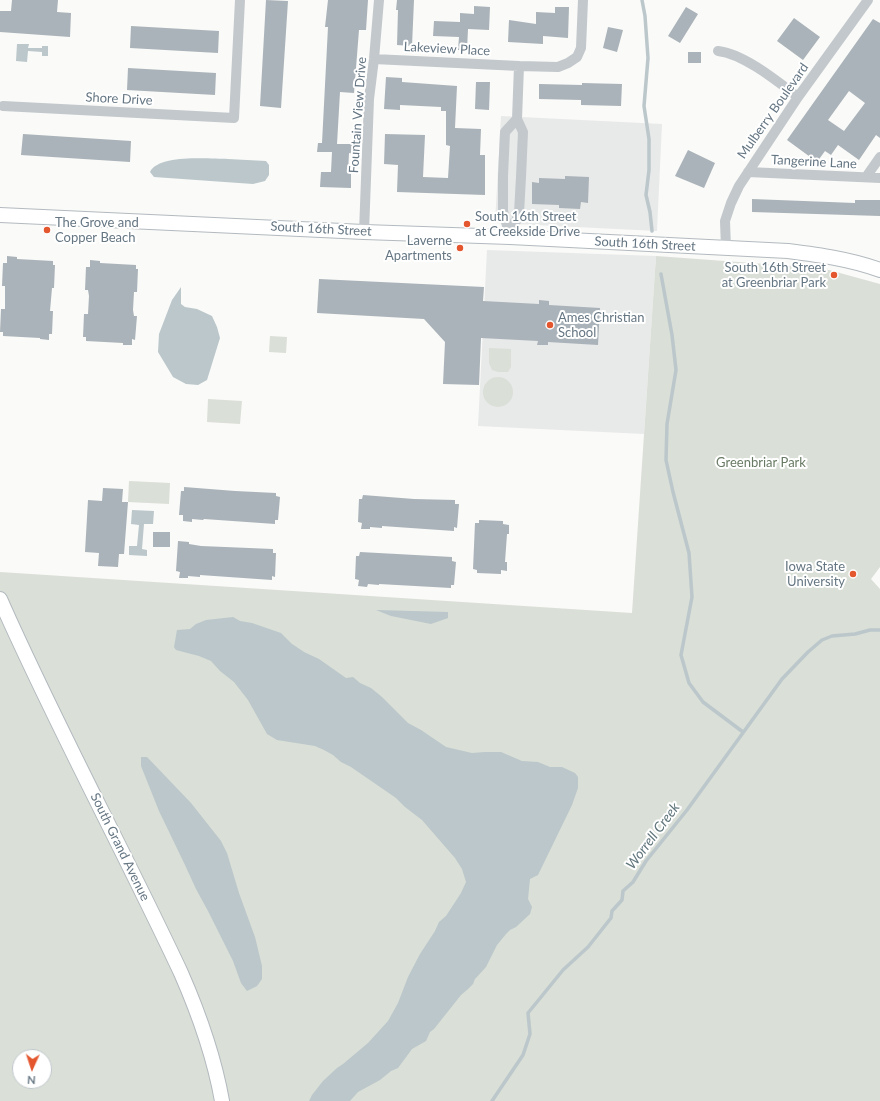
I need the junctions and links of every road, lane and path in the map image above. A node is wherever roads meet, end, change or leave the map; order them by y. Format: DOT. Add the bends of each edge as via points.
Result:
graph roads {
  1 [pos="240,0"];
  2 [pos="379,0"];
  3 [pos="583,0"];
  4 [pos="868,0"];
  5 [pos="718,51"];
  6 [pos="374,59"];
  7 [pos="519,66"];
  8 [pos="798,97"];
  9 [pos="3,106"];
  10 [pos="518,119"];
  11 [pos="880,156"];
  12 [pos="748,172"];
  13 [pos="866,177"];
  14 [pos="880,178"];
  15 [pos="0,215"];
  16 [pos="364,232"];
  17 [pos="510,237"];
  18 [pos="726,248"];
  19 [pos="880,270"];
  20 [pos="0,599"];
  21 [pos="222,1101"];
  1 -- 9 [label="street, Shore Drive" via="234,118"];
  2 -- 6 [label="street, Fountain View Drive"];
  3 -- 7 [label="street, Lakeview Place" via="581,48 577,57 558,67"];
  4 -- 8 [label="street, Mulberry Boulevard"];
  5 -- 8 [label="street" via="729,52 764,72"];
  6 -- 7 [label="street, Lakeview Place"];
  6 -- 16 [label="street, Fountain View Drive" via="369,99"];
  7 -- 10 [label="street"];
  8 -- 12 [label="street, Mulberry Boulevard"];
  10 -- 17 [label="street" via="523,132 519,213"];
  10 -- 17 [label="street" via="505,132 502,176 503,211"];
  11 -- 13 [label="street"];
  12 -- 13 [label="street, Tangerine Lane"];
  12 -- 18 [label="street, Mulberry Boulevard" via="731,203 725,221"];
  13 -- 14 [label="street, Tangerine Lane"];
  15 -- 16 [label="main road, South 16th Street"];
  16 -- 17 [label="main road, South 16th Street"];
  17 -- 18 [label="main road, South 16th Street"];
  18 -- 19 [label="main road, South 16th Street" via="826,256"];
  20 -- 21 [label="main road, South Grand Avenue" via="53,715 145,897 186,985 215,1066"];
}
